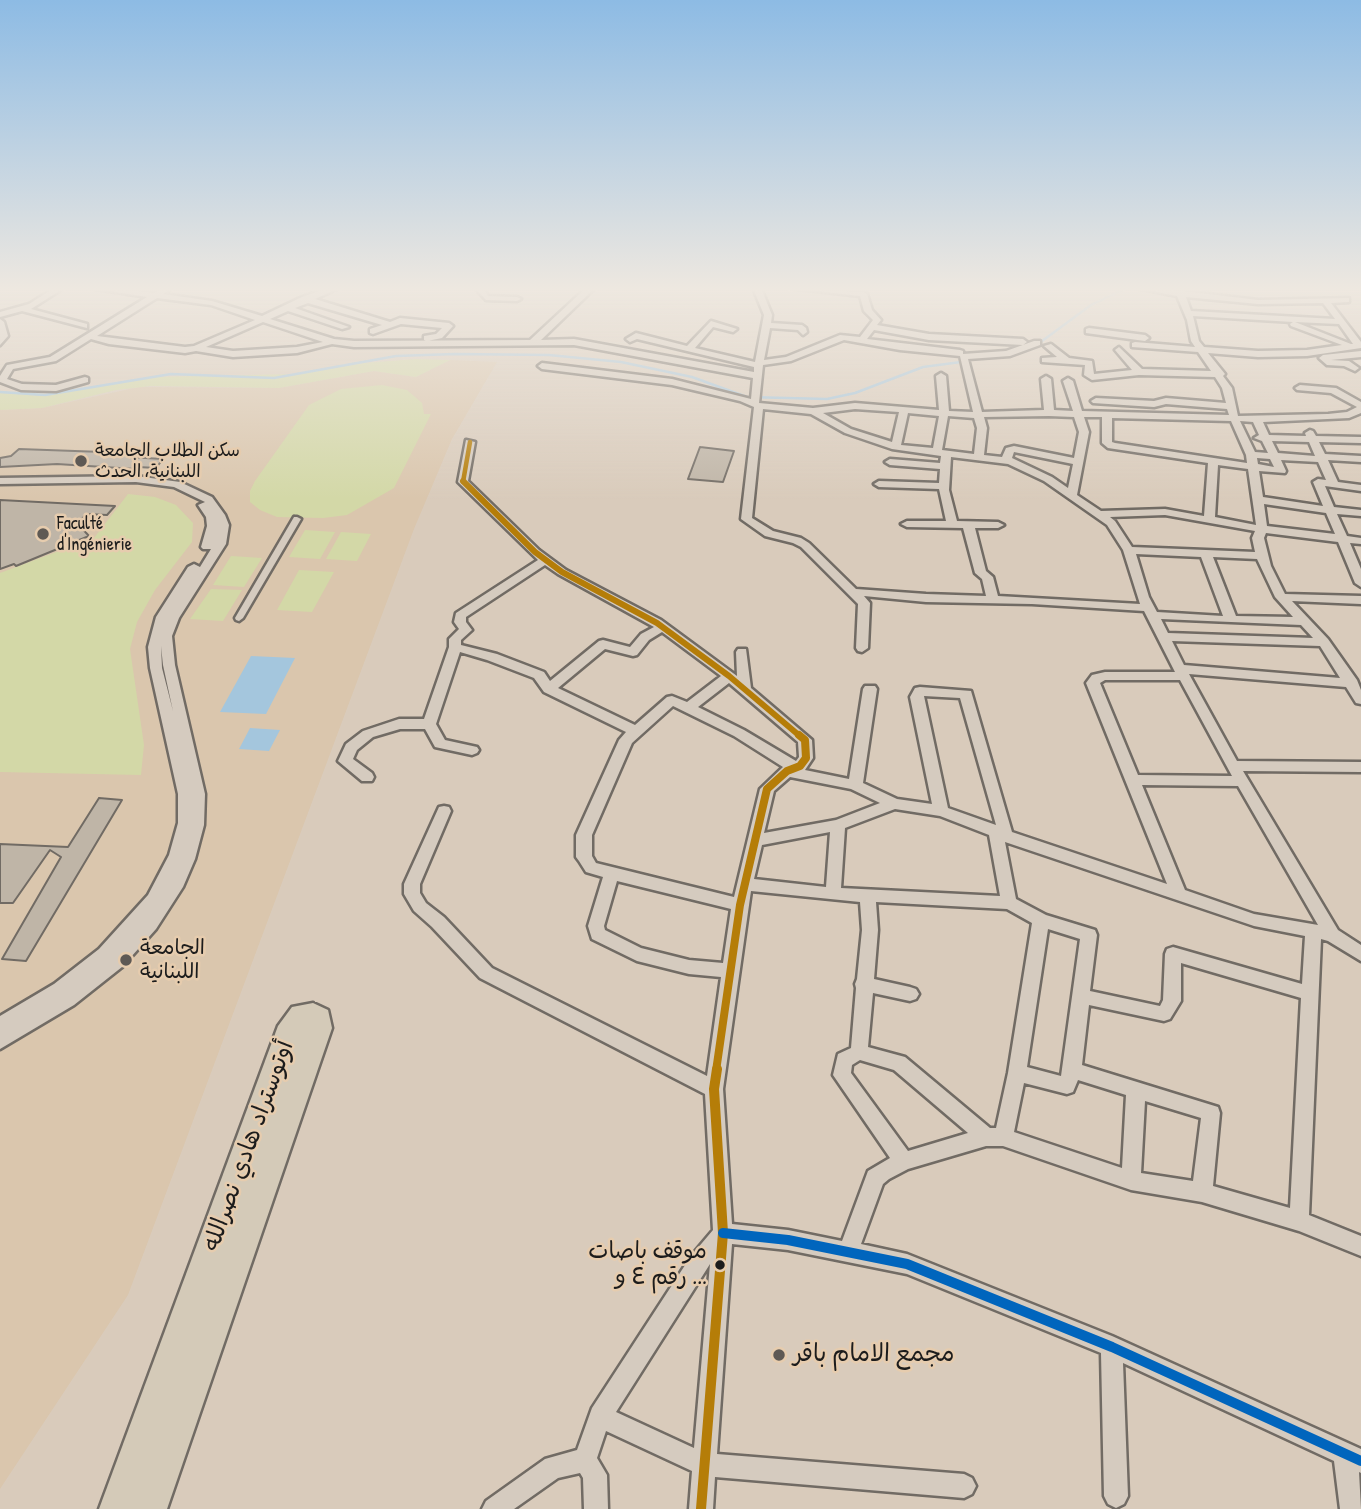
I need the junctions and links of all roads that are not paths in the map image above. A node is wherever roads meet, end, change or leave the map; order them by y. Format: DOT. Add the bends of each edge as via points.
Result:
graph roads {
  1 [pos="54,358"];
  2 [pos="696,358"];
  3 [pos="734,358"];
  4 [pos="742,358"];
  5 [pos="760,358"];
  6 [pos="789,358"];
  7 [pos="964,358"];
  8 [pos="1127,358"];
  9 [pos="1208,358"];
  10 [pos="1324,358"];
  11 [pos="1045,360"];
  12 [pos="1066,360"];
  13 [pos="542,366"];
  14 [pos="759,367"];
  15 [pos="1355,368"];
  16 [pos="1139,372"];
  17 [pos="1220,374"];
  18 [pos="941,376"];
  19 [pos="1046,379"];
  20 [pos="85,380"];
  21 [pos="1068,381"];
  22 [pos="1090,382"];
  23 [pos="1300,388"];
  24 [pos="756,401"];
  25 [pos="1096,401"];
  26 [pos="1361,408"];
  27 [pos="904,410"];
  28 [pos="813,411"];
  29 [pos="1233,412"];
  30 [pos="1049,413"];
  31 [pos="944,414"];
  32 [pos="1080,414"];
  33 [pos="979,415"];
  34 [pos="1104,415"];
  35 [pos="1349,415"];
  36 [pos="1299,418"];
  37 [pos="1257,419"];
  38 [pos="1361,434"];
  39 [pos="1243,438"];
  40 [pos="1265,438"];
  41 [pos="1313,438"];
  42 [pos="1361,440"];
  43 [pos="470,442"];
  44 [pos="897,447"];
  45 [pos="941,452"];
  46 [pos="979,455"];
  47 [pos="1251,455"];
  48 [pos="1275,457"];
  49 [pos="1322,458"];
  50 [pos="1361,459"];
  51 [pos="1006,460"];
  52 [pos="890,462"];
  53 [pos="1080,462"];
  54 [pos="1213,463"];
  55 [pos="945,466"];
  56 [pos="1251,468"];
  57 [pos="0,483"];
  58 [pos="1333,483"];
  59 [pos="879,484"];
  60 [pos="944,486"];
  61 [pos="1361,488"];
  62 [pos="1072,495"];
  63 [pos="1260,500"];
  64 [pos="1330,511"];
  65 [pos="1361,513"];
  66 [pos="1099,514"];
  67 [pos="297,519"];
  68 [pos="1209,519"];
  69 [pos="907,524"];
  70 [pos="952,524"];
  71 [pos="968,524"];
  72 [pos="998,525"];
  73 [pos="1262,529"];
  74 [pos="1342,539"];
  75 [pos="1361,541"];
  76 [pos="1129,550"];
  77 [pos="1206,555"];
  78 [pos="1261,556"];
  79 [pos="545,561"];
  80 [pos="1361,583"];
  81 [pos="853,592"];
  82 [pos="1281,597"];
  83 [pos="993,600"];
  84 [pos="1361,600"];
  85 [pos="1150,612"];
  86 [pos="239,618"];
  87 [pos="1231,620"];
  88 [pos="1304,621"];
  89 [pos="662,627"];
  90 [pos="1164,637"];
  91 [pos="1324,642"];
  92 [pos="455,647"];
  93 [pos="862,648"];
  94 [pos="742,652"];
  95 [pos="1182,673"];
  96 [pos="729,676"];
  97 [pos="549,689"];
  98 [pos="870,689"];
  99 [pos="745,691"];
  100 [pos="1358,692"];
  101 [pos="690,708"];
  102 [pos="429,724"];
  103 [pos="636,731"];
  104 [pos="472,750"];
  105 [pos="1233,766"];
  106 [pos="1361,767"];
  107 [pos="791,769"];
  108 [pos="367,777"];
  109 [pos="1133,780"];
  110 [pos="1241,781"];
  111 [pos="855,785"];
  112 [pos="894,804"];
  113 [pos="444,811"];
  114 [pos="941,811"];
  115 [pos="838,825"];
  116 [pos="1001,834"];
  117 [pos="756,840"];
  118 [pos="611,875"];
  119 [pos="746,884"];
  120 [pos="833,894"];
  121 [pos="1178,894"];
  122 [pos="868,895"];
  123 [pos="1009,903"];
  124 [pos="740,905"];
  125 [pos="1041,920"];
  126 [pos="1312,930"];
  127 [pos="1332,935"];
  128 [pos="1361,954"];
  129 [pos="730,971"];
  130 [pos="863,984"];
  131 [pos="75,986"];
  132 [pos="1311,993"];
  133 [pos="910,994"];
  134 [pos="1082,996"];
  135 [pos="0,1025"];
  136 [pos="0,1041"];
  137 [pos="859,1052"];
  138 [pos="1072,1070"];
  139 [pos="1017,1073"];
  140 [pos="714,1089"];
  141 [pos="1136,1089"];
  142 [pos="994,1137"];
  143 [pos="904,1161"];
  144 [pos="1130,1181"];
  145 [pos="1202,1192"];
  146 [pos="1299,1221"];
  147 [pos="723,1233"];
  148 [pos="1361,1246"];
  149 [pos="848,1252"];
  150 [pos="1112,1347"];
  151 [pos="600,1416"];
  152 [pos="1353,1458"];
  153 [pos="585,1460"];
  154 [pos="703,1464"];
  155 [pos="964,1486"];
  156 [pos="1116,1496"];
  157 [pos="118,1509"];
  158 [pos="148,1509"];
  159 [pos="494,1509"];
  160 [pos="596,1509"];
  161 [pos="701,1509"];
  162 [pos="1352,1509"];
  1 -- 20 [label="street" via="7,364 2,380 21,387 56,388"];
  2 -- 14 [label="street"];
  3 -- 14 [label="street"];
  4 -- 14 [label="street"];
  5 -- 14 [label="street"];
  6 -- 14 [label="street"];
  7 -- 33 [label="street"];
  8 -- 16 [label="street"];
  9 -- 17 [label="street"];
  10 -- 15 [label="street"];
  11 -- 12 [label="street"];
  12 -- 16 [label="street" via="1089,363 1092,377"];
  13 -- 24 [label="street" via="672,382"];
  14 -- 24 [label="street"];
  16 -- 17 [label="street"];
  17 -- 29 [label="street"];
  18 -- 31 [label="street"];
  19 -- 30 [label="street"];
  21 -- 32 [label="street"];
  22 -- 25 [label="street"];
  23 -- 26 [label="street" via="1333,390"];
  24 -- 28 [label="street"];
  24 -- 81 [label="street" via="746,519 769,534 805,545"];
  25 -- 29 [label="street" via="1166,401"];
  25 -- 34 [label="street"];
  26 -- 35 [label="street"];
  27 -- 28 [label="street" via="843,407"];
  27 -- 31 [label="street"];
  27 -- 44 [label="street"];
  28 -- 44 [label="street" via="848,431"];
  29 -- 34 [label="street"];
  29 -- 37 [label="street"];
  29 -- 39 [label="street"];
  30 -- 32 [label="street"];
  30 -- 33 [label="street"];
  31 -- 33 [label="street"];
  31 -- 45 [label="street"];
  32 -- 34 [label="street"];
  32 -- 53 [label="street" via="1084,432"];
  33 -- 46 [label="street"];
  34 -- 54 [label="street" via="1110,445"];
  35 -- 36 [label="street"];
  35 -- 38 [label="street"];
  36 -- 37 [label="street"];
  36 -- 41 [label="street"];
  37 -- 40 [label="street"];
  39 -- 40 [label="street"];
  39 -- 47 [label="street"];
  40 -- 41 [label="street"];
  40 -- 48 [label="street"];
  41 -- 42 [label="street"];
  41 -- 49 [label="street"];
  43 -- 79 [label="street" via="463,482"];
  44 -- 45 [label="street"];
  45 -- 46 [label="street"];
  45 -- 55 [label="street"];
  46 -- 51 [label="street"];
  47 -- 48 [label="street"];
  47 -- 56 [label="street"];
  48 -- 49 [label="street"];
  48 -- 56 [label="street" via="1281,471"];
  49 -- 50 [label="street"];
  49 -- 58 [label="street"];
  51 -- 53 [label="street" via="1014,449"];
  51 -- 62 [label="street"];
  52 -- 55 [label="street"];
  53 -- 62 [label="street"];
  54 -- 56 [label="street"];
  54 -- 68 [label="street"];
  55 -- 60 [label="street"];
  56 -- 63 [label="street"];
  57 -- 131 [label="street" via="187,487 215,506 223,525 220,544 166,636 185,760 199,811 194,841 177,883 132,945"];
  58 -- 61 [label="street"];
  58 -- 64 [label="street" via="1318,482"];
  59 -- 60 [label="street"];
  60 -- 70 [label="street"];
  62 -- 66 [label="street"];
  63 -- 64 [label="street"];
  63 -- 73 [label="street"];
  64 -- 65 [label="street"];
  64 -- 74 [label="street"];
  66 -- 68 [label="street" via="1149,510"];
  66 -- 76 [label="street"];
  67 -- 86 [label="street"];
  68 -- 73 [label="street"];
  69 -- 70 [label="street"];
  70 -- 71 [label="street"];
  71 -- 72 [label="street"];
  71 -- 83 [label="street"];
  73 -- 74 [label="street"];
  73 -- 78 [label="street" via="1258,538"];
  74 -- 75 [label="street"];
  74 -- 80 [label="street"];
  76 -- 77 [label="street"];
  76 -- 85 [label="street"];
  77 -- 78 [label="street"];
  77 -- 87 [label="street"];
  78 -- 82 [label="street"];
  79 -- 89 [label="street"];
  79 -- 92 [label="street" via="460,616 466,630 455,639"];
  81 -- 83 [label="street"];
  81 -- 93 [label="street" via="864,603"];
  82 -- 84 [label="street"];
  82 -- 88 [label="street"];
  83 -- 85 [label="street"];
  85 -- 87 [label="street"];
  85 -- 90 [label="street"];
  87 -- 88 [label="street"];
  88 -- 91 [label="street"];
  89 -- 96 [label="street"];
  89 -- 97 [label="street" via="645,637 633,652 603,644"];
  90 -- 91 [label="street"];
  90 -- 95 [label="street"];
  91 -- 100 [label="street"];
  92 -- 97 [label="street" via="539,675"];
  92 -- 102 [label="street"];
  94 -- 99 [label="street"];
  95 -- 100 [label="street"];
  95 -- 105 [label="street"];
  95 -- 109 [label="street" via="1105,676 1093,683"];
  96 -- 99 [label="street"];
  96 -- 101 [label="street"];
  97 -- 103 [label="street"];
  98 -- 111 [label="street"];
  99 -- 107 [label="street" via="805,740 806,758"];
  101 -- 103 [label="street" via="672,700"];
  101 -- 107 [label="street" via="739,733"];
  102 -- 104 [label="street" via="440,744"];
  102 -- 108 [label="street" via="399,724 368,734 351,747 345,761"];
  103 -- 118 [label="street" via="626,740 584,835 586,863"];
  105 -- 106 [label="street"];
  105 -- 110 [label="street"];
  107 -- 111 [label="street"];
  107 -- 117 [label="street" via="767,789"];
  109 -- 110 [label="street"];
  109 -- 121 [label="street"];
  110 -- 127 [label="street"];
  111 -- 112 [label="street"];
  112 -- 114 [label="street"];
  112 -- 115 [label="street"];
  113 -- 140 [label="street" via="412,884 420,907 486,973"];
  114 -- 116 [label="street"];
  114 -- 116 [label="street" via="917,696 920,691 966,694"];
  115 -- 117 [label="street"];
  115 -- 120 [label="street"];
  116 -- 121 [label="street"];
  116 -- 123 [label="street"];
  117 -- 119 [label="street"];
  118 -- 124 [label="street"];
  118 -- 129 [label="street" via="596,926 598,934 637,954"];
  119 -- 120 [label="street"];
  119 -- 124 [label="street"];
  120 -- 122 [label="street"];
  121 -- 126 [label="street" via="1254,920"];
  122 -- 123 [label="street"];
  122 -- 130 [label="street" via="870,930"];
  123 -- 125 [label="street"];
  124 -- 129 [label="street"];
  125 -- 134 [label="street" via="1089,935"];
  125 -- 139 [label="street"];
  126 -- 127 [label="street"];
  126 -- 132 [label="street"];
  127 -- 128 [label="street"];
  129 -- 140 [label="street"];
  130 -- 133 [label="street"];
  130 -- 137 [label="street"];
  131 -- 135 [label="street"];
  131 -- 136 [label="street"];
  132 -- 134 [label="street" via="1173,954 1172,1001 1164,1014"];
  132 -- 146 [label="street"];
  134 -- 138 [label="street"];
  137 -- 142 [label="street" via="899,1063"];
  137 -- 143 [label="street" via="844,1060 842,1075"];
  138 -- 139 [label="street" via="1067,1086"];
  138 -- 141 [label="street"];
  139 -- 142 [label="street"];
  140 -- 147 [label="street"];
  141 -- 144 [label="street"];
  141 -- 145 [label="street" via="1211,1113"];
  142 -- 143 [label="street"];
  142 -- 144 [label="street"];
  143 -- 149 [label="street" via="874,1178"];
  144 -- 145 [label="street"];
  145 -- 146 [label="street"];
  146 -- 148 [label="street"];
  147 -- 149 [label="street"];
  147 -- 151 [label="street" via="698,1263"];
  147 -- 154 [label="street"];
  149 -- 150 [label="street" via="907,1264"];
  150 -- 152 [label="street"];
  150 -- 156 [label="street"];
  151 -- 153 [label="street"];
  151 -- 154 [label="street"];
  152 -- 162 [label="street"];
  153 -- 159 [label="street" via="553,1468"];
  153 -- 160 [label="street" via="595,1475"];
  154 -- 155 [label="street"];
  154 -- 161 [label="street"];
  157 -- 158 [label="highway, أوتوستراد هادي نصرالله" via="292,1026 302,1016 313,1015 318,1028"];
}
